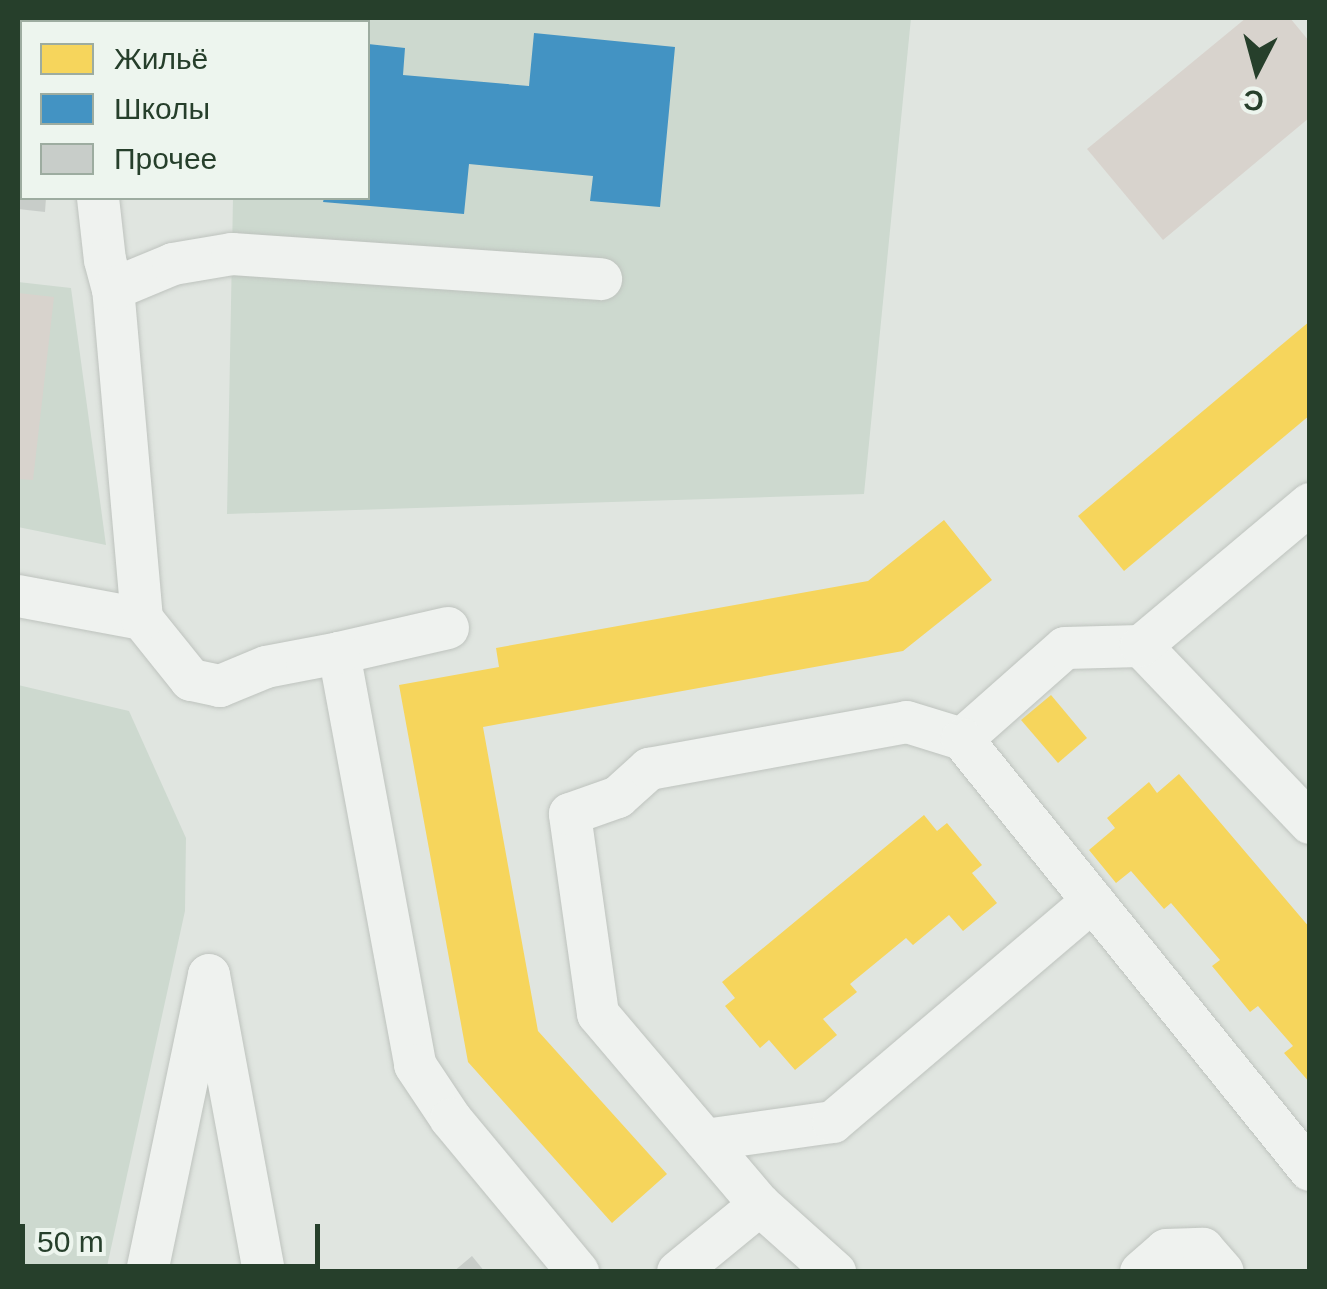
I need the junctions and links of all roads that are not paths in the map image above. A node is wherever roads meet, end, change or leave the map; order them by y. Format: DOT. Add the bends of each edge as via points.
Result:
graph roads {
  1 [pos="98,200"];
  2 [pos="601,279"];
  3 [pos="113,290"];
  4 [pos="1310,504"];
  5 [pos="18,596"];
  6 [pos="142,619"];
  7 [pos="448,628"];
  8 [pos="1142,646"];
  9 [pos="340,653"];
  10 [pos="962,738"];
  11 [pos="1310,823"];
  12 [pos="1093,900"];
  13 [pos="705,1140"];
  14 [pos="1310,1170"];
  15 [pos="760,1204"];
  16 [pos="147,1272"];
  17 [pos="264,1272"];
  18 [pos="578,1272"];
  19 [pos="678,1272"];
  20 [pos="835,1272"];
  21 [pos="1140,1272"];
  22 [pos="1222,1272"];
  1 -- 3 [label="street"];
  2 -- 3 [label="street" via="232,254 174,264"];
  3 -- 6 [label="street"];
  4 -- 8 [label="street"];
  5 -- 6 [label="street"];
  6 -- 9 [label="street" via="191,680 220,686 266,667"];
  7 -- 9 [label="street"];
  8 -- 10 [label="street" via="1064,648"];
  8 -- 11 [label="street"];
  9 -- 18 [label="street" via="415,1064"];
  10 -- 12 [label="street"];
  10 -- 13 [label="street" via="907,722 648,769 618,798 570,814 598,1014"];
  12 -- 13 [label="street" via="833,1122"];
  12 -- 14 [label="street"];
  13 -- 15 [label="street"];
  15 -- 19 [label="street"];
  15 -- 20 [label="street"];
  16 -- 17 [label="street" via="209,975"];
  21 -- 22 [label="street" via="1166,1250 1203,1249"];
}
